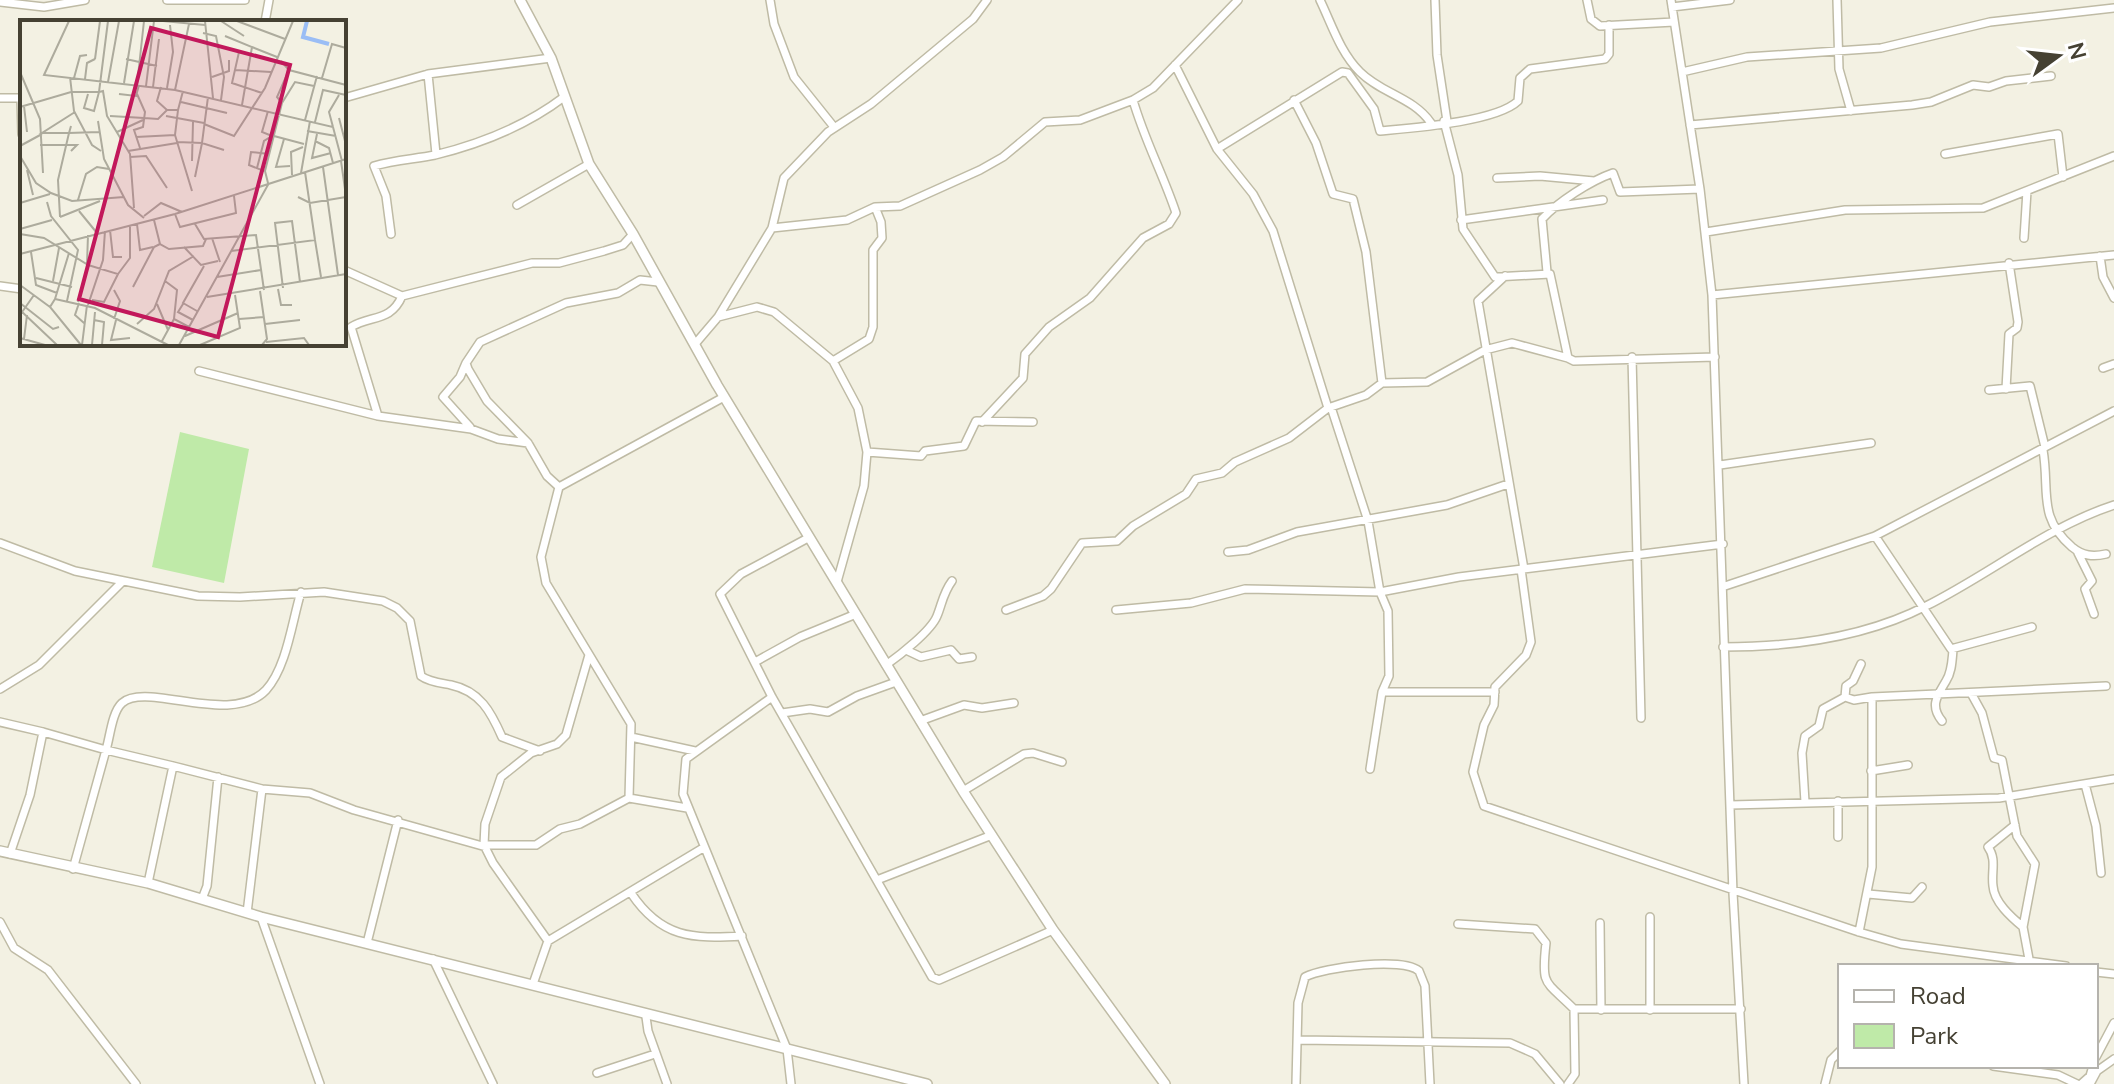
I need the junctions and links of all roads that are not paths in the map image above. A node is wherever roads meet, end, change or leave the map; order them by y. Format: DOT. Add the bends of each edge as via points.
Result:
graph roads {
  1 [pos="85,0"];
  2 [pos="167,0"];
  3 [pos="245,0"];
  4 [pos="269,0"];
  5 [pos="521,0"];
  6 [pos="770,0"];
  7 [pos="987,0"];
  8 [pos="1238,0"];
  9 [pos="1320,0"];
  10 [pos="1435,0"];
  11 [pos="1587,0"];
  12 [pos="1730,0"];
  13 [pos="1837,0"];
  14 [pos="0,2"];
  15 [pos="1672,4"];
  16 [pos="2096,4"];
  17 [pos="2114,8"];
  18 [pos="265,20"];
  19 [pos="1674,22"];
  20 [pos="1609,25"];
  21 [pos="1839,51"];
  22 [pos="551,58"];
  23 [pos="1175,65"];
  24 [pos="1682,72"];
  25 [pos="428,74"];
  26 [pos="2051,76"];
  27 [pos="346,97"];
  28 [pos="564,97"];
  29 [pos="1133,100"];
  30 [pos="1294,100"];
  31 [pos="1851,111"];
  32 [pos="1445,121"];
  33 [pos="1431,123"];
  34 [pos="1690,125"];
  35 [pos="834,127"];
  36 [pos="1217,149"];
  37 [pos="436,154"];
  38 [pos="1945,154"];
  39 [pos="2114,156"];
  40 [pos="589,164"];
  41 [pos="2063,177"];
  42 [pos="1497,178"];
  43 [pos="1596,181"];
  44 [pos="1700,189"];
  45 [pos="2027,191"];
  46 [pos="1603,200"];
  47 [pos="517,205"];
  48 [pos="875,207"];
  49 [pos="1553,207"];
  50 [pos="1461,220"];
  51 [pos="772,228"];
  52 [pos="1706,232"];
  53 [pos="391,234"];
  54 [pos="633,234"];
  55 [pos="2024,238"];
  56 [pos="2114,255"];
  57 [pos="2100,256"];
  58 [pos="2009,263"];
  59 [pos="346,271"];
  60 [pos="1547,272"];
  61 [pos="1505,276"];
  62 [pos="658,282"];
  63 [pos="0,286"];
  64 [pos="20,289"];
  65 [pos="1712,295"];
  66 [pos="402,296"];
  67 [pos="2114,298"];
  68 [pos="718,317"];
  69 [pos="695,344"];
  70 [pos="1485,350"];
  71 [pos="1632,357"];
  72 [pos="1715,357"];
  73 [pos="1568,358"];
  74 [pos="833,361"];
  75 [pos="466,363"];
  76 [pos="2114,364"];
  77 [pos="2103,368"];
  78 [pos="199,371"];
  79 [pos="1382,383"];
  80 [pos="2006,389"];
  81 [pos="1989,390"];
  82 [pos="724,397"];
  83 [pos="1329,408"];
  84 [pos="2114,411"];
  85 [pos="378,416"];
  86 [pos="982,422"];
  87 [pos="1033,422"];
  88 [pos="471,429"];
  89 [pos="528,443"];
  90 [pos="1871,443"];
  91 [pos="2044,448"];
  92 [pos="867,452"];
  93 [pos="1720,465"];
  94 [pos="1508,484"];
  95 [pos="559,487"];
  96 [pos="2114,505"];
  97 [pos="1368,521"];
  98 [pos="2055,532"];
  99 [pos="1875,536"];
  100 [pos="808,538"];
  101 [pos="0,543"];
  102 [pos="1723,544"];
  103 [pos="2076,551"];
  104 [pos="1228,552"];
  105 [pos="1637,553"];
  106 [pos="2106,554"];
  107 [pos="1522,569"];
  108 [pos="123,581"];
  109 [pos="952,581"];
  110 [pos="837,582"];
  111 [pos="1725,586"];
  112 [pos="301,592"];
  113 [pos="1380,592"];
  114 [pos="1925,607"];
  115 [pos="1006,610"];
  116 [pos="1116,610"];
  117 [pos="856,614"];
  118 [pos="2094,614"];
  119 [pos="2032,627"];
  120 [pos="1723,647"];
  121 [pos="906,650"];
  122 [pos="1953,650"];
  123 [pos="589,654"];
  124 [pos="972,657"];
  125 [pos="755,662"];
  126 [pos="1861,664"];
  127 [pos="886,665"];
  128 [pos="896,682"];
  129 [pos="2106,686"];
  130 [pos="0,689"];
  131 [pos="1382,692"];
  132 [pos="1495,692"];
  133 [pos="1971,693"];
  134 [pos="1936,695"];
  135 [pos="772,697"];
  136 [pos="1845,697"];
  137 [pos="1872,697"];
  138 [pos="1014,703"];
  139 [pos="782,713"];
  140 [pos="1641,718"];
  141 [pos="920,721"];
  142 [pos="1942,721"];
  143 [pos="0,722"];
  144 [pos="43,732"];
  145 [pos="631,737"];
  146 [pos="106,750"];
  147 [pos="540,751"];
  148 [pos="696,751"];
  149 [pos="1062,762"];
  150 [pos="1908,765"];
  151 [pos="173,766"];
  152 [pos="1370,769"];
  153 [pos="1871,771"];
  154 [pos="218,777"];
  155 [pos="2114,779"];
  156 [pos="2085,784"];
  157 [pos="262,789"];
  158 [pos="963,791"];
  159 [pos="2010,797"];
  160 [pos="629,798"];
  161 [pos="1871,800"];
  162 [pos="1838,801"];
  163 [pos="1805,802"];
  164 [pos="1730,805"];
  165 [pos="687,808"];
  166 [pos="398,820"];
  167 [pos="2015,825"];
  168 [pos="992,835"];
  169 [pos="1838,837"];
  170 [pos="485,846"];
  171 [pos="703,848"];
  172 [pos="5,853"];
  173 [pos="73,869"];
  174 [pos="2101,873"];
  175 [pos="877,880"];
  176 [pos="148,883"];
  177 [pos="1922,887"];
  178 [pos="631,893"];
  179 [pos="1733,893"];
  180 [pos="1868,894"];
  181 [pos="202,899"];
  182 [pos="247,913"];
  183 [pos="261,917"];
  184 [pos="1650,917"];
  185 [pos="0,922"];
  186 [pos="1600,923"];
  187 [pos="1458,924"];
  188 [pos="2023,927"];
  189 [pos="1053,930"];
  190 [pos="1859,932"];
  191 [pos="742,936"];
  192 [pos="548,941"];
  193 [pos="367,943"];
  194 [pos="433,959"];
  195 [pos="2029,959"];
  196 [pos="2055,964"];
  197 [pos="533,984"];
  198 [pos="1574,1009"];
  199 [pos="1741,1009"];
  200 [pos="1601,1010"];
  201 [pos="1650,1010"];
  202 [pos="646,1017"];
  203 [pos="2114,1023"];
  204 [pos="1299,1040"];
  205 [pos="1429,1042"];
  206 [pos="787,1049"];
  207 [pos="1838,1053"];
  208 [pos="2098,1053"];
  209 [pos="655,1054"];
  210 [pos="2114,1059"];
  211 [pos="2024,1068"];
  212 [pos="2092,1068"];
  213 [pos="2056,1070"];
  214 [pos="597,1073"];
  215 [pos="136,1084"];
  216 [pos="320,1084"];
  217 [pos="493,1084"];
  218 [pos="667,1084"];
  219 [pos="791,1084"];
  220 [pos="927,1084"];
  221 [pos="1165,1084"];
  222 [pos="1296,1084"];
  223 [pos="1430,1084"];
  224 [pos="1560,1084"];
  225 [pos="1568,1084"];
  226 [pos="1744,1084"];
  227 [pos="1825,1084"];
  228 [pos="2079,1084"];
  229 [pos="2090,1084"];
  1 -- 14 [label="street" via="44,7"];
  2 -- 3 [label="street"];
  4 -- 18 [label="street"];
  5 -- 22 [label="street"];
  6 -- 35 [label="street" via="794,77"];
  7 -- 35 [label="street" via="973,19 871,104"];
  8 -- 23 [label="street"];
  9 -- 33 [label="street" via="1339,45 1361,73 1410,101"];
  10 -- 32 [label="street"];
  11 -- 20 [label="street" via="1591,19"];
  12 -- 15 [label="street"];
  13 -- 21 [label="street"];
  15 -- 19 [label="street"];
  16 -- 17 [label="street"];
  16 -- 21 [label="street" via="1881,48"];
  19 -- 20 [label="street"];
  19 -- 24 [label="street"];
  20 -- 32 [label="street" via="1605,59 1530,69 1520,78 1518,101 1511,107"];
  21 -- 24 [label="street" via="1747,57"];
  21 -- 31 [label="street"];
  22 -- 25 [label="street"];
  22 -- 28 [label="street"];
  23 -- 29 [label="street"];
  23 -- 36 [label="street"];
  24 -- 34 [label="street"];
  25 -- 27 [label="street"];
  25 -- 37 [label="street"];
  26 -- 31 [label="street" via="1973,85 1931,102"];
  28 -- 37 [label="street" via="492,136"];
  28 -- 40 [label="street"];
  29 -- 48 [label="street" via="1080,120 1045,122 1003,157 951,186 900,206"];
  29 -- 86 [label="street" via="1176,213 1169,224 1143,238 1090,298 1049,327 1025,354 1023,378"];
  30 -- 33 [label="street" via="1345,72 1374,109 1380,131"];
  30 -- 36 [label="street"];
  30 -- 79 [label="street" via="1333,194 1353,199 1366,252"];
  31 -- 34 [label="street"];
  32 -- 33 [label="street"];
  32 -- 50 [label="street" via="1458,175"];
  34 -- 44 [label="street"];
  35 -- 51 [label="street" via="784,178"];
  36 -- 83 [label="street" via="1253,194 1273,231"];
  37 -- 53 [label="street" via="374,166 386,196"];
  38 -- 41 [label="street" via="2058,134"];
  39 -- 41 [label="street"];
  40 -- 47 [label="street"];
  40 -- 54 [label="street"];
  41 -- 45 [label="street"];
  42 -- 43 [label="street"];
  43 -- 44 [label="street" via="1613,173 1620,192"];
  43 -- 49 [label="street"];
  44 -- 52 [label="street"];
  45 -- 52 [label="street" via="1983,208 1845,210"];
  45 -- 55 [label="street"];
  46 -- 49 [label="street"];
  48 -- 51 [label="street" via="847,220"];
  48 -- 74 [label="street" via="882,238 873,250 873,327 869,339"];
  49 -- 50 [label="street"];
  49 -- 60 [label="street" via="1540,224"];
  50 -- 61 [label="street" via="1493,274"];
  51 -- 68 [label="street"];
  52 -- 65 [label="street"];
  54 -- 62 [label="street"];
  54 -- 66 [label="street" via="623,245 604,251"];
  56 -- 57 [label="street"];
  57 -- 58 [label="street"];
  57 -- 67 [label="street"];
  58 -- 65 [label="street"];
  58 -- 80 [label="street" via="2018,322 2009,334"];
  59 -- 66 [label="street"];
  60 -- 61 [label="street"];
  60 -- 73 [label="street"];
  61 -- 70 [label="street" via="1478,301"];
  62 -- 69 [label="street"];
  62 -- 75 [label="street" via="640,280 618,293 566,303 480,342"];
  63 -- 64 [label="street"];
  65 -- 72 [label="street"];
  66 -- 85 [label="street" via="389,316 351,327"];
  68 -- 69 [label="street"];
  68 -- 74 [label="street" via="757,307 774,312"];
  69 -- 82 [label="street"];
  70 -- 73 [label="street" via="1522,343"];
  70 -- 79 [label="street" via="1427,382"];
  70 -- 94 [label="street"];
  71 -- 72 [label="street"];
  71 -- 73 [label="street"];
  71 -- 105 [label="street"];
  72 -- 93 [label="street"];
  74 -- 92 [label="street" via="858,408"];
  75 -- 88 [label="street" via="443,397"];
  75 -- 89 [label="street" via="487,401"];
  76 -- 77 [label="street"];
  78 -- 85 [label="street"];
  79 -- 83 [label="street" via="1366,395"];
  80 -- 81 [label="street"];
  80 -- 91 [label="street" via="2030,386"];
  82 -- 95 [label="street"];
  82 -- 100 [label="street"];
  83 -- 97 [label="street"];
  83 -- 115 [label="street" via="1289,438 1222,473 1196,479 1186,494 1117,541 1079,545 1051,589"];
  84 -- 91 [label="street"];
  85 -- 88 [label="street"];
  86 -- 87 [label="street"];
  86 -- 92 [label="street" via="974,422 960,448 901,457"];
  88 -- 89 [label="street"];
  89 -- 95 [label="street"];
  90 -- 93 [label="street"];
  91 -- 98 [label="street" via="2045,506"];
  91 -- 99 [label="street"];
  92 -- 110 [label="street" via="864,486"];
  93 -- 102 [label="street"];
  94 -- 97 [label="street" via="1447,505"];
  94 -- 107 [label="street"];
  95 -- 123 [label="street" via="542,569"];
  96 -- 98 [label="street"];
  97 -- 104 [label="street" via="1297,532"];
  97 -- 113 [label="street"];
  98 -- 103 [label="street"];
  98 -- 114 [label="street"];
  99 -- 111 [label="street"];
  99 -- 114 [label="street"];
  100 -- 110 [label="street"];
  100 -- 125 [label="street" via="741,574 720,594"];
  101 -- 108 [label="street" via="75,571"];
  102 -- 105 [label="street"];
  102 -- 111 [label="street"];
  103 -- 106 [label="street" via="2094,557"];
  103 -- 118 [label="street" via="2091,575 2085,589"];
  105 -- 107 [label="street"];
  105 -- 140 [label="street"];
  107 -- 113 [label="street"];
  107 -- 132 [label="street" via="1531,642"];
  108 -- 112 [label="street" via="198,596"];
  108 -- 130 [label="street" via="39,665"];
  109 -- 121 [label="street" via="937,618"];
  110 -- 117 [label="street"];
  111 -- 120 [label="street"];
  112 -- 146 [label="street" via="277,672 264,693 230,704 128,700 119,708"];
  112 -- 147 [label="street" via="383,601 397,608 410,621 421,676 476,696 492,712 502,737"];
  113 -- 116 [label="street" via="1245,589 1191,603"];
  113 -- 131 [label="street" via="1388,611 1390,647 1389,676"];
  114 -- 120 [label="street" via="1894,621 1815,640"];
  114 -- 122 [label="street"];
  117 -- 125 [label="street"];
  117 -- 127 [label="street"];
  119 -- 122 [label="street"];
  120 -- 164 [label="street"];
  121 -- 124 [label="street" via="921,657 951,650 959,659"];
  121 -- 127 [label="street"];
  122 -- 134 [label="street" via="1951,669"];
  123 -- 145 [label="street" via="631,724"];
  123 -- 147 [label="street" via="572,725 557,744"];
  125 -- 135 [label="street"];
  126 -- 136 [label="street"];
  127 -- 128 [label="street"];
  128 -- 139 [label="street" via="828,712"];
  128 -- 141 [label="street"];
  129 -- 133 [label="street"];
  131 -- 132 [label="street"];
  131 -- 152 [label="street"];
  132 -- 179 [label="street" via="1473,772 1484,806"];
  133 -- 134 [label="street"];
  133 -- 159 [label="street" via="1994,758 2002,760"];
  134 -- 137 [label="street"];
  134 -- 142 [label="street" via="1936,714"];
  135 -- 139 [label="street"];
  135 -- 148 [label="street"];
  136 -- 137 [label="street"];
  136 -- 163 [label="street" via="1823,709 1819,726 1805,736"];
  137 -- 153 [label="street"];
  138 -- 141 [label="street" via="964,705"];
  139 -- 175 [label="street"];
  141 -- 158 [label="street"];
  143 -- 144 [label="street"];
  144 -- 146 [label="street"];
  144 -- 172 [label="street" via="30,795"];
  145 -- 148 [label="street"];
  145 -- 160 [label="street"];
  146 -- 151 [label="street"];
  146 -- 173 [label="street"];
  147 -- 170 [label="street" via="501,777 487,811"];
  148 -- 165 [label="street" via="686,759 683,771"];
  149 -- 158 [label="street" via="1024,754"];
  150 -- 153 [label="street"];
  151 -- 154 [label="street"];
  151 -- 176 [label="street"];
  153 -- 161 [label="street"];
  154 -- 157 [label="street"];
  154 -- 181 [label="street"];
  155 -- 156 [label="street"];
  156 -- 159 [label="street"];
  156 -- 174 [label="street"];
  157 -- 166 [label="street" via="310,793"];
  157 -- 182 [label="street"];
  158 -- 168 [label="street"];
  159 -- 161 [label="street"];
  159 -- 167 [label="street"];
  160 -- 165 [label="street"];
  160 -- 170 [label="street" via="536,845"];
  161 -- 162 [label="street"];
  161 -- 180 [label="street"];
  162 -- 163 [label="street"];
  162 -- 169 [label="street"];
  163 -- 164 [label="street"];
  164 -- 179 [label="street"];
  165 -- 171 [label="street"];
  166 -- 170 [label="street"];
  166 -- 193 [label="street"];
  167 -- 188 [label="street" via="2035,864"];
  167 -- 188 [label="street" via="1988,847 1993,854 1993,890 2004,912"];
  168 -- 175 [label="street"];
  168 -- 189 [label="street"];
  170 -- 192 [label="street"];
  171 -- 178 [label="street"];
  171 -- 191 [label="street"];
  172 -- 173 [label="street"];
  173 -- 176 [label="street"];
  175 -- 189 [label="street" via="936,980"];
  176 -- 181 [label="street"];
  177 -- 180 [label="street" via="1912,898"];
  178 -- 191 [label="street" via="646,916 694,939"];
  178 -- 192 [label="street"];
  179 -- 190 [label="street"];
  179 -- 199 [label="street"];
  180 -- 190 [label="street"];
  181 -- 182 [label="street"];
  182 -- 183 [label="street"];
  183 -- 193 [label="street"];
  183 -- 216 [label="street"];
  184 -- 201 [label="street"];
  185 -- 215 [label="street" via="14,948 48,970"];
  186 -- 200 [label="street"];
  187 -- 198 [label="street" via="1535,929 1546,943 1546,985"];
  188 -- 195 [label="street"];
  189 -- 221 [label="street"];
  190 -- 195 [label="street" via="1901,944"];
  191 -- 206 [label="street"];
  192 -- 197 [label="street"];
  193 -- 194 [label="street"];
  194 -- 197 [label="street"];
  194 -- 217 [label="street"];
  195 -- 196 [label="street"];
  197 -- 202 [label="street"];
  198 -- 200 [label="street"];
  198 -- 225 [label="street" via="1575,1074"];
  199 -- 201 [label="street"];
  199 -- 226 [label="street"];
  200 -- 201 [label="street"];
  202 -- 206 [label="street"];
  202 -- 209 [label="street"];
  203 -- 208 [label="street"];
  204 -- 205 [label="street"];
  204 -- 205 [label="street" via="1298,1003 1305,977 1320,969 1406,964 1422,975"];
  204 -- 222 [label="street"];
  205 -- 223 [label="street"];
  205 -- 224 [label="street" via="1524,1047"];
  206 -- 219 [label="street"];
  206 -- 220 [label="street"];
  207 -- 227 [label="street"];
  209 -- 214 [label="street"];
  209 -- 218 [label="street"];
  210 -- 229 [label="street"];
  211 -- 213 [label="street"];
  212 -- 228 [label="street"];
  213 -- 228 [label="street"];
}
